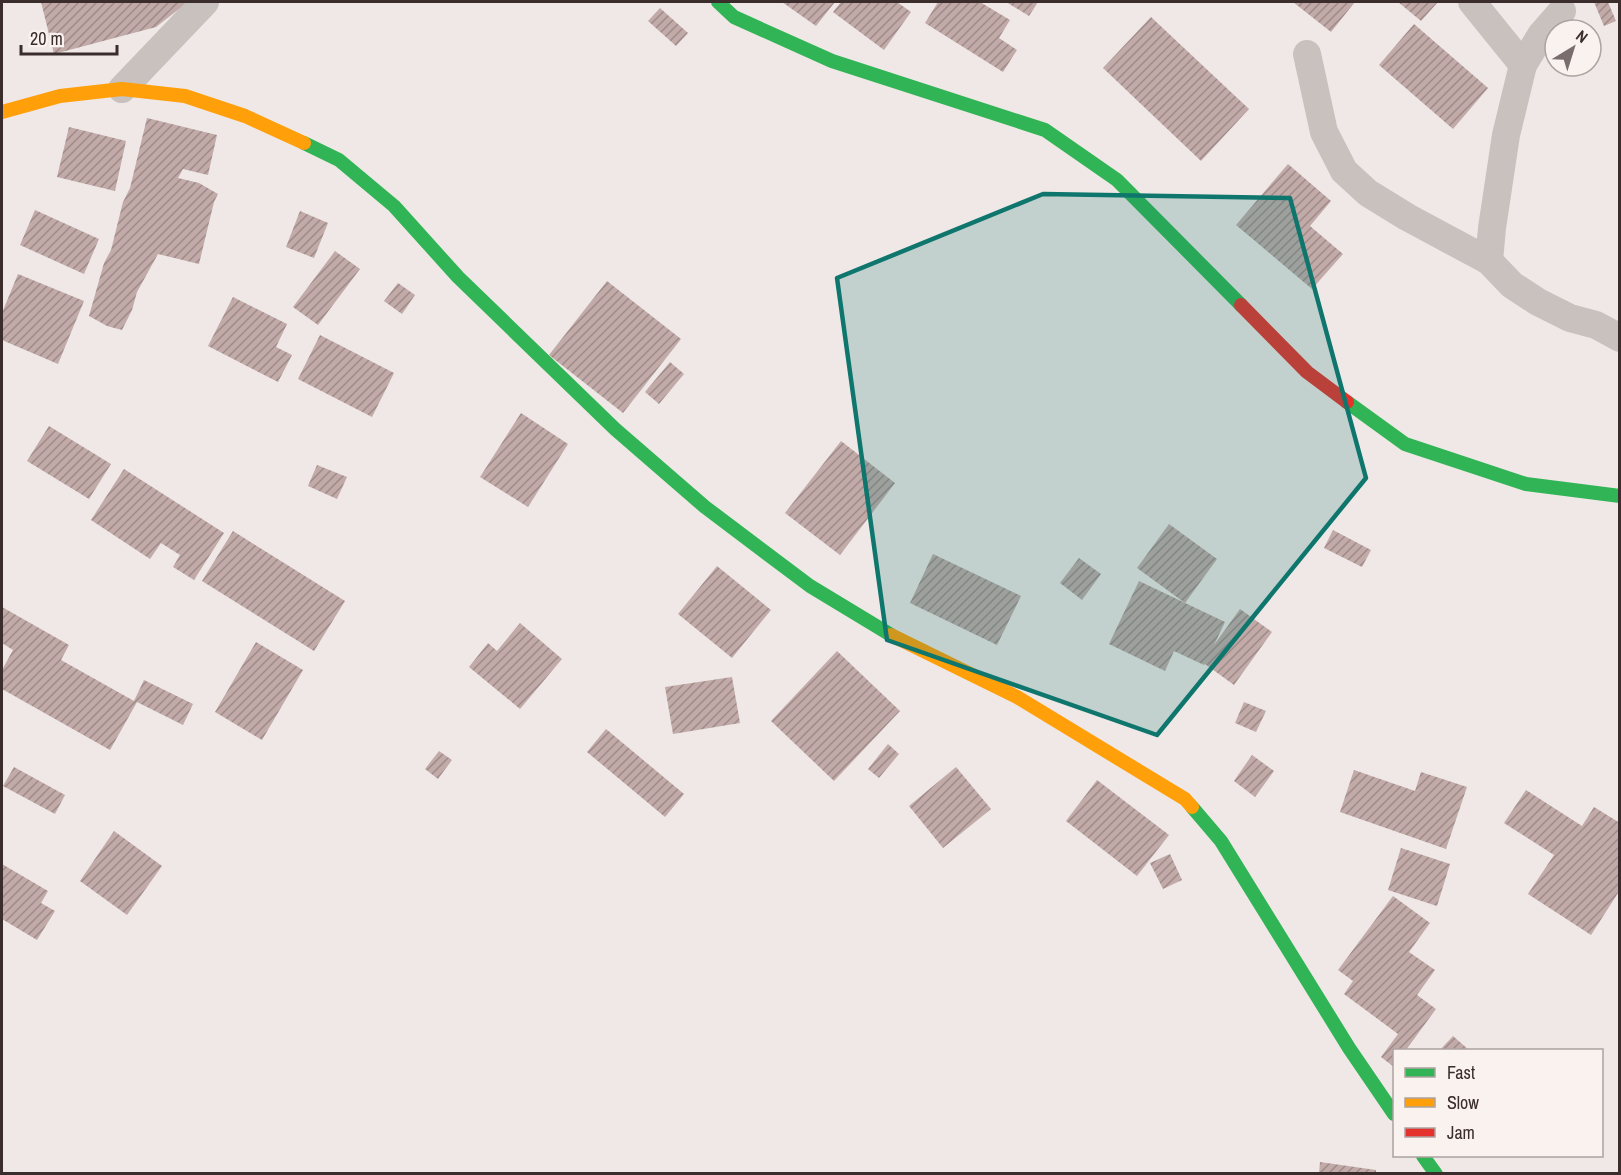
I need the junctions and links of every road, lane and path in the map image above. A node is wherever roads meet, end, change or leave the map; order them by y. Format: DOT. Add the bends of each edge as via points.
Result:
graph roads {
  1 [pos="205,2"];
  2 [pos="718,2"];
  3 [pos="1472,2"];
  4 [pos="1562,11"];
  5 [pos="1307,54"];
  6 [pos="1523,65"];
  7 [pos="122,89"];
  8 [pos="2,112"];
  9 [pos="1489,261"];
  10 [pos="1620,338"];
  11 [pos="1620,496"];
  12 [pos="1393,1111"];
  13 [pos="1424,1157"];
  14 [pos="1436,1173"];
  1 -- 7 [label="street"];
  2 -- 11 [label="street" via="734,17 832,61 1046,130 1116,180 1307,372 1405,444 1526,484"];
  3 -- 6 [label="street"];
  4 -- 6 [label="street" via="1541,34"];
  5 -- 9 [label="street" via="1324,132 1344,171 1387,205"];
  6 -- 9 [label="street" via="1506,135"];
  7 -- 8 [label="street" via="60,96"];
  7 -- 12 [label="street" via="185,96 245,116 339,160 394,206 458,277 615,429 705,507 790,572 901,640 1017,697 1185,799 1221,841 1349,1048"];
  9 -- 10 [label="street" via="1512,285 1538,302"];
  13 -- 14 [label="street"];
}
